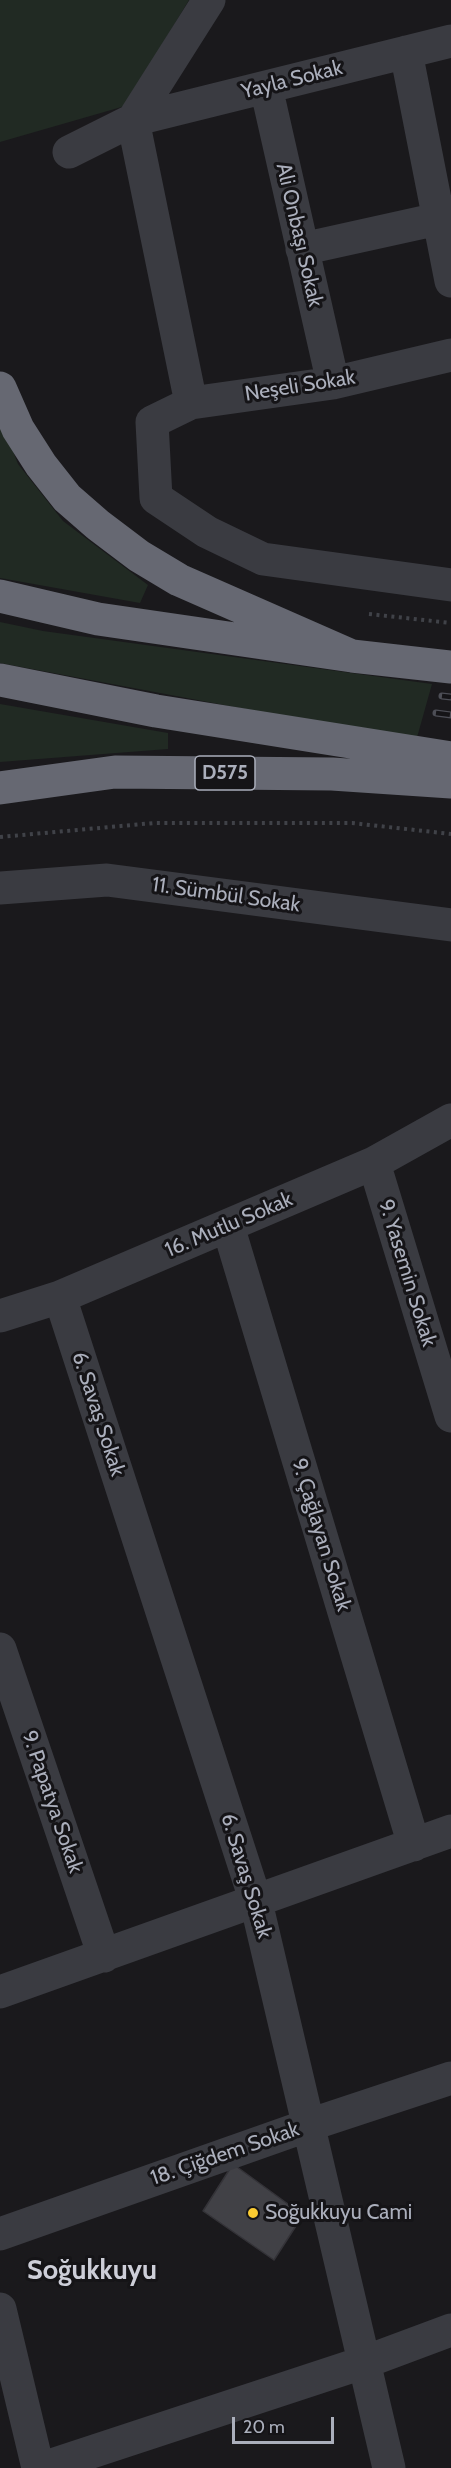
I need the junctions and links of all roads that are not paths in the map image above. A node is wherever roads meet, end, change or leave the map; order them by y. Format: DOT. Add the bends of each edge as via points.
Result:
graph roads {
  1 [pos="209,0"];
  2 [pos="451,41"];
  3 [pos="406,52"];
  4 [pos="266,87"];
  5 [pos="133,120"];
  6 [pos="69,152"];
  7 [pos="445,217"];
  8 [pos="302,249"];
  9 [pos="451,281"];
  10 [pos="451,354"];
  11 [pos="333,383"];
  12 [pos="0,388"];
  13 [pos="191,403"];
  14 [pos="451,585"];
  15 [pos="0,596"];
  16 [pos="352,656"];
  17 [pos="451,667"];
  18 [pos="0,680"];
  19 [pos="451,758"];
  20 [pos="451,782"];
  21 [pos="0,788"];
  22 [pos="0,888"];
  23 [pos="451,925"];
  24 [pos="451,1120"];
  25 [pos="374,1163"];
  26 [pos="228,1226"];
  27 [pos="60,1297"];
  28 [pos="0,1316"];
  29 [pos="451,1416"];
  30 [pos="0,1649"];
  31 [pos="451,1831"];
  32 [pos="414,1845"];
  33 [pos="256,1902"];
  34 [pos="104,1956"];
  35 [pos="0,1992"];
  36 [pos="451,2078"];
  37 [pos="309,2125"];
  38 [pos="0,2234"];
  39 [pos="1,2317"];
  40 [pos="451,2330"];
  41 [pos="365,2362"];
  42 [pos="38,2468"];
  43 [pos="43,2468"];
  44 [pos="389,2468"];
  1 -- 5 [label="street"];
  2 -- 3 [label="street, Yayla Sokak"];
  3 -- 4 [label="street, Yayla Sokak"];
  3 -- 7 [label="street"];
  4 -- 5 [label="street, Yayla Sokak"];
  4 -- 8 [label="street, Ali Onbaşı Sokak"];
  5 -- 6 [label="street, Yayla Sokak"];
  5 -- 13 [label="street"];
  7 -- 8 [label="street"];
  7 -- 9 [label="street"];
  8 -- 11 [label="street, Ali Onbaşı Sokak"];
  10 -- 11 [label="street, Neşeli Sokak"];
  11 -- 13 [label="street, Neşeli Sokak"];
  12 -- 16 [label="highway" via="18,429 41,465 67,498 98,525 180,580"];
  13 -- 14 [label="street, Neşeli Sokak" via="152,422 156,498 207,532 263,559"];
  15 -- 16 [label="highway" via="98,619"];
  16 -- 17 [label="highway"];
  18 -- 19 [label="highway" via="156,711"];
  20 -- 21 [label="highway, D575" via="332,774 115,772"];
  22 -- 23 [label="street, 11. Sümbül Sokak" via="107,880"];
  24 -- 25 [label="street, 16. Mutlu Sokak"];
  25 -- 26 [label="street, 16. Mutlu Sokak"];
  25 -- 29 [label="street, 9. Yasemin Sokak"];
  26 -- 27 [label="street, 16. Mutlu Sokak"];
  26 -- 32 [label="street, 9. Çağlayan Sokak"];
  27 -- 28 [label="street, 16. Mutlu Sokak"];
  27 -- 33 [label="street, 6. Savaş Sokak"];
  30 -- 34 [label="street, 9. Papatya Sokak"];
  31 -- 32 [label="street"];
  32 -- 33 [label="street"];
  33 -- 34 [label="street"];
  33 -- 37 [label="street, 6. Savaş Sokak"];
  34 -- 35 [label="street"];
  36 -- 37 [label="street, 18. Çiğdem Sokak"];
  37 -- 38 [label="street, 18. Çiğdem Sokak"];
  37 -- 41 [label="street, 6. Savaş Sokak"];
  39 -- 42 [label="street"];
  40 -- 41 [label="street"];
  41 -- 43 [label="street"];
  41 -- 44 [label="street, 6. Savaş Sokak"];
}
